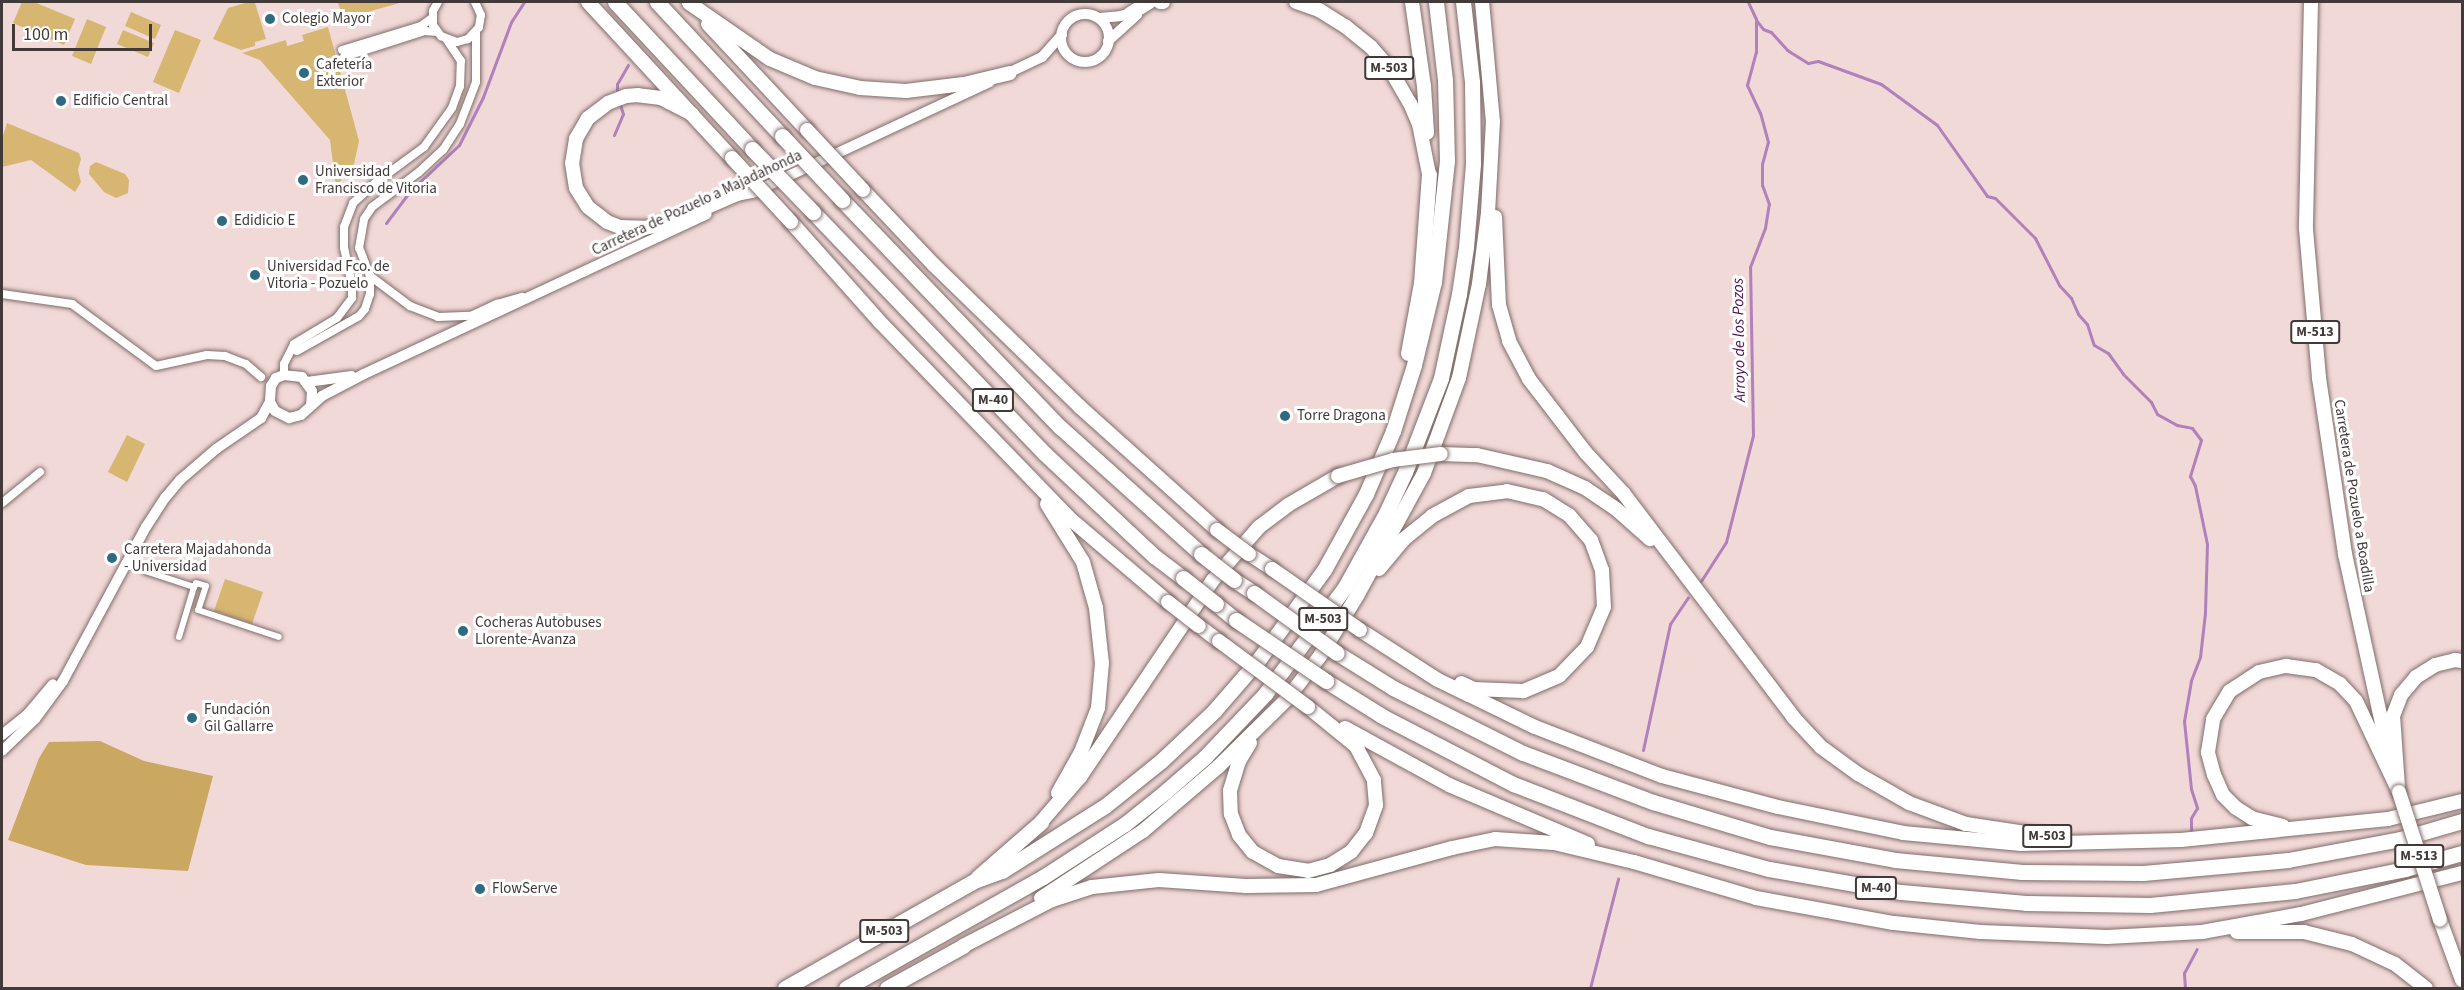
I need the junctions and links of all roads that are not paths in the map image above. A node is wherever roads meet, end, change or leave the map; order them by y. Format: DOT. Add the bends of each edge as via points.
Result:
graph roads {
  1 [pos="438,2"];
  2 [pos="476,2"];
  3 [pos="588,2"];
  4 [pos="615,2"];
  5 [pos="657,2"];
  6 [pos="688,2"];
  7 [pos="1158,2"];
  8 [pos="1296,2"];
  9 [pos="1412,2"];
  10 [pos="1436,2"];
  11 [pos="1463,2"];
  12 [pos="1482,2"];
  13 [pos="2310,2"];
  14 [pos="1130,14"];
  15 [pos="432,18"];
  16 [pos="1099,18"];
  17 [pos="437,32"];
  18 [pos="476,32"];
  19 [pos="1062,35"];
  20 [pos="446,39"];
  21 [pos="1108,42"];
  22 [pos="1042,57"];
  23 [pos="1069,57"];
  24 [pos="1010,73"];
  25 [pos="692,114"];
  26 [pos="1493,122"];
  27 [pos="1429,174"];
  28 [pos="758,190"];
  29 [pos="370,276"];
  30 [pos="2,294"];
  31 [pos="531,296"];
  32 [pos="297,351"];
  33 [pos="364,374"];
  34 [pos="261,377"];
  35 [pos="280,377"];
  36 [pos="307,382"];
  37 [pos="269,390"];
  38 [pos="270,402"];
  39 [pos="311,406"];
  40 [pos="284,417"];
  41 [pos="252,425"];
  42 [pos="40,472"];
  43 [pos="1028,475"];
  44 [pos="1366,494"];
  45 [pos="2,503"];
  46 [pos="1672,559"];
  47 [pos="145,571"];
  48 [pos="194,587"];
  49 [pos="1357,596"];
  50 [pos="186,607"];
  51 [pos="198,612"];
  52 [pos="179,637"];
  53 [pos="279,637"];
  54 [pos="87,638"];
  55 [pos="1407,659"];
  56 [pos="2463,662"];
  57 [pos="1308,707"];
  58 [pos="1263,724"];
  59 [pos="2,735"];
  60 [pos="2,751"];
  61 [pos="2398,792"];
  62 [pos="2463,799"];
  63 [pos="2463,821"];
  64 [pos="1041,822"];
  65 [pos="2304,828"];
  66 [pos="2128,842"];
  67 [pos="2463,852"];
  68 [pos="1634,862"];
  69 [pos="2463,873"];
  70 [pos="974,881"];
  71 [pos="2202,932"];
  72 [pos="963,946"];
  73 [pos="2463,980"];
  74 [pos="785,988"];
  75 [pos="846,988"];
  76 [pos="887,988"];
  77 [pos="2426,988"];
  1 -- 15 [label="street"];
  2 -- 18 [label="street" via="481,15"];
  3 -- 25 [label="main road"];
  4 -- 67 [label="highway, M-40, bridge" via="1044,453 1154,556 1236,620 1326,681 1382,716 1513,784 1648,836 1769,869 1901,892 2026,903 2150,905 2295,891 2405,869"];
  5 -- 63 [label="highway, M-40, bridge" via="1060,427 1201,554 1337,653 1393,688 1523,753 1653,802 1770,837 1895,860 2022,872 2143,873 2288,860 2400,839"];
  6 -- 24 [label="main road" via="770,59 815,78 906,91"];
  6 -- 55 [label="main road, bridge" via="934,265 1080,407 1217,530"];
  7 -- 14 [label="main road"];
  7 -- 21 [label="street" via="1123,26"];
  8 -- 27 [label="main road, M-503" via="1345,26 1390,69 1419,124"];
  9 -- 27 [label="main road, M-503" via="1424,86"];
  10 -- 44 [label="highway, M-503" via="1447,161 1440,242 1414,365 1393,431"];
  11 -- 75 [label="highway, M-503" via="1472,82 1473,164 1459,294 1441,378 1405,472 1345,587 1265,694 1205,757 1125,824 1043,877"];
  12 -- 26 [label="main road, M-503"];
  13 -- 61 [label="main road, Carretera de Pozuelo a Boadilla / M-513" via="2306,229 2319,378 2345,554"];
  14 -- 16 [label="street"];
  15 -- 17 [label="street"];
  15 -- 17 [label="street" via="422,26 343,54 424,31"];
  16 -- 19 [label="street" via="1076,16"];
  16 -- 21 [label="street" via="1108,32"];
  17 -- 20 [label="street"];
  18 -- 20 [label="street" via="457,42"];
  18 -- 29 [label="street" via="476,82 460,124 436,156 372,207 364,219 359,248"];
  19 -- 22 [label="street, Carretera de Pozuelo a Majadahonda"];
  19 -- 23 [label="street"];
  20 -- 35 [label="street" via="461,60 460,86 452,108 424,147 353,203 344,227 352,298 338,318 294,344"];
  21 -- 23 [label="street" via="1103,54 1091,62"];
  22 -- 23 [label="street, Carretera de Pozuelo a Majadahonda"];
  22 -- 24 [label="street, Carretera de Pozuelo a Majadahonda"];
  24 -- 28 [label="street, Carretera de Pozuelo a Majadahonda"];
  25 -- 28 [label="main road" via="660,98 638,95 608,103 588,118 576,138 572,163 576,188 588,207 620,227 644,228 670,223 737,194"];
  25 -- 43 [label="main road, bridge" via="880,322"];
  26 -- 46 [label="main road, M-503" via="1495,251 1499,305 1509,341 1551,412 1624,494"];
  26 -- 49 [label="main road, M-503" via="1479,284 1459,378 1424,474"];
  27 -- 44 [label="highway, M-503" via="1426,239 1414,323"];
  28 -- 31 [label="street, Carretera de Pozuelo a Majadahonda"];
  29 -- 31 [label="street" via="410,306 438,317 471,316 497,304"];
  29 -- 32 [label="street" via="369,301 359,316"];
  30 -- 34 [label="street" via="72,304 156,366 207,355 225,356 246,364"];
  31 -- 33 [label="street, Carretera de Pozuelo a Majadahonda"];
  33 -- 36 [label="street, Carretera de Pozuelo a Majadahonda"];
  33 -- 39 [label="street, Carretera de Pozuelo a Majadahonda"];
  34 -- 35 [label="street"];
  34 -- 37 [label="street"];
  35 -- 36 [label="street" via="298,376"];
  35 -- 37 [label="street"];
  36 -- 39 [label="street" via="312,391"];
  37 -- 38 [label="street"];
  38 -- 40 [label="street"];
  38 -- 41 [label="street" via="264,415"];
  39 -- 40 [label="street" via="301,416"];
  40 -- 41 [label="street"];
  41 -- 54 [label="street" via="190,470 159,505"];
  42 -- 45 [label="street"];
  43 -- 57 [label="main road, bridge" via="1068,517 1168,602"];
  43 -- 64 [label="main road" via="1083,562 1096,608 1102,663 1098,708 1081,752"];
  44 -- 70 [label="highway, M-503" via="1300,605 1214,711 1105,806 1002,871"];
  46 -- 64 [label="main road, M-503, bridge" via="1615,508 1585,488 1547,471 1477,455 1441,454 1393,460 1338,476 1259,527 1213,580 1080,777"];
  46 -- 66 [label="main road, M-503" via="1793,717 1821,747 1858,774 1909,803 1966,824 2037,835"];
  47 -- 48 [label="street"];
  48 -- 50 [label="street"];
  48 -- 51 [label="street" via="196,583 206,586"];
  49 -- 55 [label="main road" via="1404,539 1432,516 1469,496 1507,491 1543,499 1569,514 1591,540 1602,570 1604,607 1587,647 1559,676 1523,691 1474,689"];
  49 -- 58 [label="main road, M-503" via="1320,656"];
  50 -- 51 [label="street"];
  50 -- 52 [label="street"];
  51 -- 53 [label="street"];
  54 -- 59 [label="street" via="27,715"];
  54 -- 60 [label="street" via="47,704"];
  55 -- 66 [label="main road" via="1438,680 1535,727 1662,777 1767,804 1903,833 2021,843"];
  56 -- 61 [label="main road" via="2435,665 2416,676 2402,695 2393,716"];
  57 -- 58 [label="main road" via="1356,746 1374,780 1376,805 1366,833 1351,852 1330,865 1308,871 1278,866 1253,852 1239,835 1231,814 1230,791 1239,761"];
  57 -- 68 [label="main road" via="1449,785"];
  58 -- 72 [label="main road, M-503" via="1143,831"];
  61 -- 65 [label="main road" via="2356,701 2340,684 2316,670 2286,666 2259,672 2230,691 2213,718 2208,752 2214,775 2223,795 2252,818 2272,825"];
  61 -- 73 [label="main road, Carretera de Pozuelo a Boadilla / M-513, bridge"];
  62 -- 65 [label="main road" via="2388,819"];
  64 -- 70 [label="highway, M-503"];
  65 -- 66 [label="main road"];
  68 -- 71 [label="main road" via="1756,897 1894,923 1981,932 2107,937"];
  68 -- 72 [label="main road" via="1554,843 1495,840 1316,885 1264,887 1159,880 1092,887 1052,900"];
  69 -- 71 [label="main road" via="2301,914"];
  70 -- 74 [label="highway, M-503"];
  71 -- 77 [label="main road" via="2304,932 2352,944 2395,964"];
  72 -- 76 [label="highway"];
}
